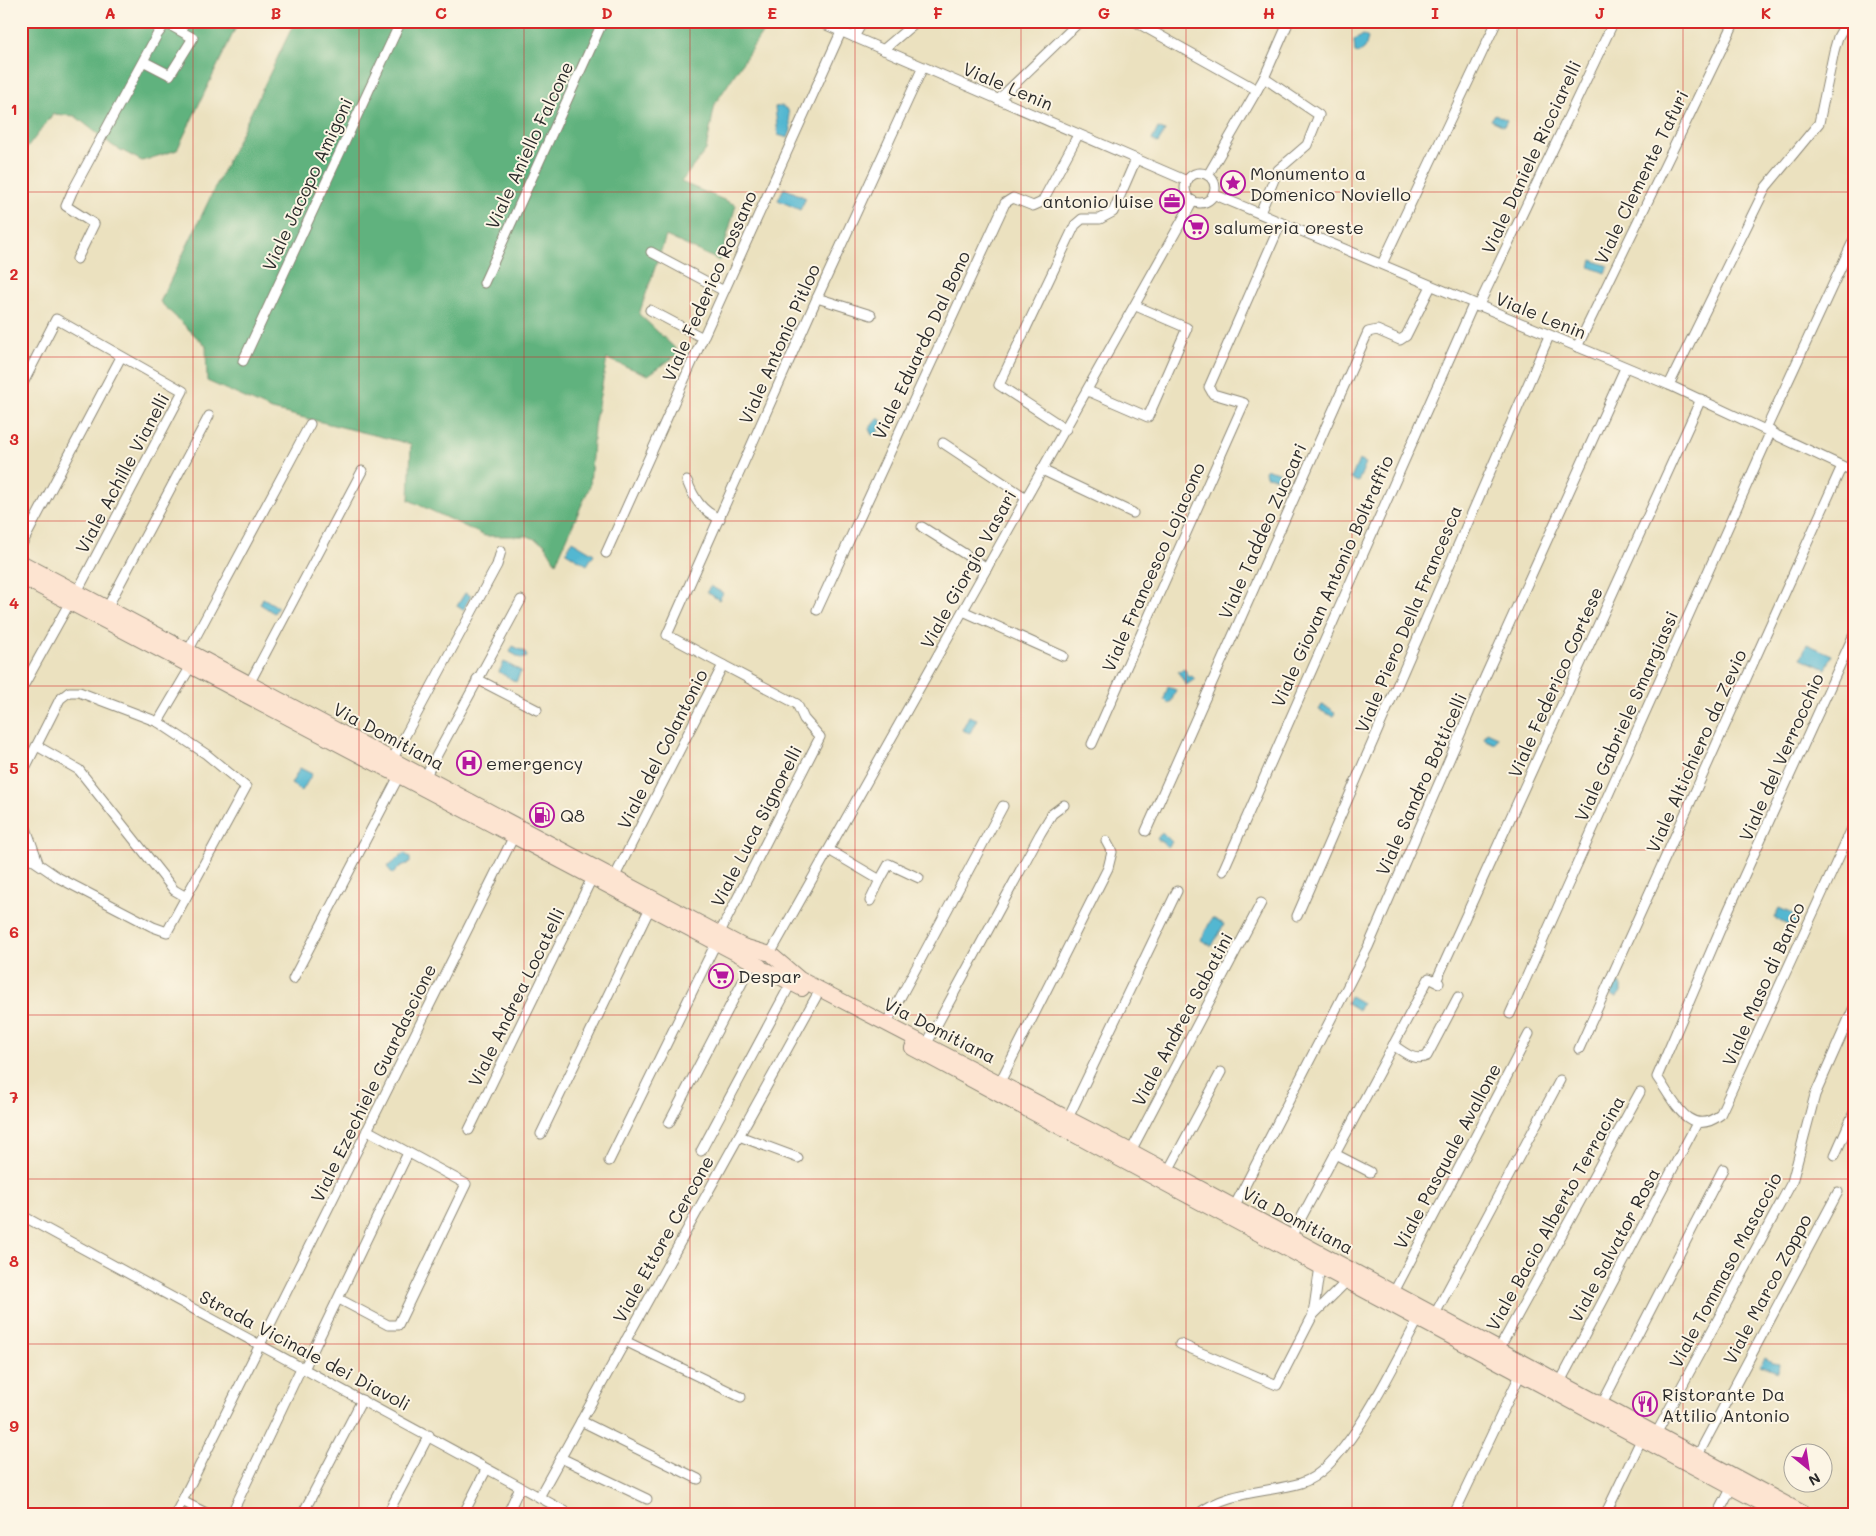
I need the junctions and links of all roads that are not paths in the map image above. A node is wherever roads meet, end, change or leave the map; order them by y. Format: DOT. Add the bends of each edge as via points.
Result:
graph roads {
  1 [pos="401,21"];
  2 [pos="603,21"];
  3 [pos="816,21"];
  4 [pos="863,21"];
  5 [pos="917,21"];
  6 [pos="1134,21"];
  7 [pos="1289,21"];
  8 [pos="1497,21"];
  9 [pos="1614,21"];
  10 [pos="1735,21"];
  11 [pos="1847,21"];
  12 [pos="165,22"];
  13 [pos="1078,22"];
  14 [pos="841,32"];
  15 [pos="854,37"];
  16 [pos="883,50"];
  17 [pos="143,61"];
  18 [pos="923,67"];
  19 [pos="1264,78"];
  20 [pos="1257,90"];
  21 [pos="998,100"];
  22 [pos="1078,135"];
  23 [pos="1136,159"];
  24 [pos="1208,175"];
  25 [pos="1187,181"];
  26 [pos="1213,194"];
  27 [pos="1193,201"];
  28 [pos="1260,213"];
  29 [pos="1281,223"];
  30 [pos="1855,237"];
  31 [pos="650,252"];
  32 [pos="77,259"];
  33 [pos="1382,264"];
  34 [pos="484,283"];
  35 [pos="1431,286"];
  36 [pos="724,291"];
  37 [pos="817,298"];
  38 [pos="1136,306"];
  39 [pos="1475,306"];
  40 [pos="650,310"];
  41 [pos="871,315"];
  42 [pos="1549,336"];
  43 [pos="703,338"];
  44 [pos="1577,347"];
  45 [pos="121,357"];
  46 [pos="243,360"];
  47 [pos="1625,368"];
  48 [pos="1669,385"];
  49 [pos="21,387"];
  50 [pos="1088,391"];
  51 [pos="1701,399"];
  52 [pos="209,416"];
  53 [pos="310,424"];
  54 [pos="1066,429"];
  55 [pos="1768,430"];
  56 [pos="943,443"];
  57 [pos="1842,466"];
  58 [pos="1042,470"];
  59 [pos="362,471"];
  60 [pos="1855,472"];
  61 [pos="687,481"];
  62 [pos="1026,498"];
  63 [pos="1133,513"];
  64 [pos="720,519"];
  65 [pos="922,526"];
  66 [pos="21,546"];
  67 [pos="502,551"];
  68 [pos="606,553"];
  69 [pos="21,562"];
  70 [pos="987,568"];
  71 [pos="21,577"];
  72 [pos="74,597"];
  73 [pos="521,600"];
  74 [pos="107,608"];
  75 [pos="817,610"];
  76 [pos="963,610"];
  77 [pos="1855,632"];
  78 [pos="667,635"];
  79 [pos="188,651"];
  80 [pos="1064,656"];
  81 [pos="723,665"];
  82 [pos="191,666"];
  83 [pos="478,679"];
  84 [pos="249,684"];
  85 [pos="21,690"];
  86 [pos="537,710"];
  87 [pos="158,722"];
  88 [pos="1092,744"];
  89 [pos="37,746"];
  90 [pos="392,760"];
  91 [pos="21,776"];
  92 [pos="399,776"];
  93 [pos="426,776"];
  94 [pos="1064,805"];
  95 [pos="1003,806"];
  96 [pos="21,814"];
  97 [pos="1855,822"];
  98 [pos="1146,831"];
  99 [pos="514,836"];
  100 [pos="1106,841"];
  101 [pos="828,850"];
  102 [pos="21,852"];
  103 [pos="38,862"];
  104 [pos="1223,871"];
  105 [pos="592,878"];
  106 [pos="614,878"];
  107 [pos="919,878"];
  108 [pos="880,880"];
  109 [pos="1177,891"];
  110 [pos="186,897"];
  111 [pos="870,901"];
  112 [pos="1261,903"];
  113 [pos="650,908"];
  114 [pos="1298,916"];
  115 [pos="717,938"];
  116 [pos="770,954"];
  117 [pos="760,966"];
  118 [pos="293,978"];
  119 [pos="791,983"];
  120 [pos="816,997"];
  121 [pos="1458,997"];
  122 [pos="1855,1005"];
  123 [pos="1510,1014"];
  124 [pos="886,1024"];
  125 [pos="1529,1034"];
  126 [pos="926,1045"];
  127 [pos="1393,1045"];
  128 [pos="1579,1049"];
  129 [pos="1220,1072"];
  130 [pos="1560,1080"];
  131 [pos="1000,1082"];
  132 [pos="1640,1092"];
  133 [pos="1855,1110"];
  134 [pos="1068,1118"];
  135 [pos="669,1123"];
  136 [pos="1697,1123"];
  137 [pos="367,1130"];
  138 [pos="469,1130"];
  139 [pos="541,1134"];
  140 [pos="739,1136"];
  141 [pos="701,1151"];
  142 [pos="1131,1151"];
  143 [pos="408,1153"];
  144 [pos="1335,1154"];
  145 [pos="1835,1155"];
  146 [pos="798,1158"];
  147 [pos="609,1161"];
  148 [pos="1723,1169"];
  149 [pos="1168,1171"];
  150 [pos="1370,1172"];
  151 [pos="1838,1192"];
  152 [pos="1234,1206"];
  153 [pos="21,1215"];
  154 [pos="1291,1237"];
  155 [pos="1320,1266"];
  156 [pos="1348,1280"];
  157 [pos="1394,1292"];
  158 [pos="338,1299"];
  159 [pos="1435,1314"];
  160 [pos="1313,1315"];
  161 [pos="1419,1318"];
  162 [pos="625,1341"];
  163 [pos="261,1344"];
  164 [pos="1180,1344"];
  165 [pos="1499,1349"];
  166 [pos="303,1367"];
  167 [pos="1521,1373"];
  168 [pos="1560,1382"];
  169 [pos="741,1397"];
  170 [pos="362,1400"];
  171 [pos="1602,1404"];
  172 [pos="581,1421"];
  173 [pos="1656,1434"];
  174 [pos="429,1435"];
  175 [pos="1642,1438"];
  176 [pos="1698,1455"];
  177 [pos="561,1458"];
  178 [pos="486,1470"];
  179 [pos="698,1478"];
  180 [pos="1732,1487"];
  181 [pos="520,1488"];
  182 [pos="539,1497"];
  183 [pos="647,1499"];
  184 [pos="182,1501"];
  185 [pos="1455,1512"];
  186 [pos="175,1515"];
  187 [pos="210,1515"];
  188 [pos="231,1515"];
  189 [pos="302,1515"];
  190 [pos="387,1515"];
  191 [pos="463,1515"];
  192 [pos="507,1515"];
  193 [pos="572,1515"];
  194 [pos="1197,1515"];
  195 [pos="1605,1515"];
  196 [pos="1720,1515"];
  197 [pos="1784,1515"];
  198 [pos="1807,1515"];
  1 -- 46 [label="street, Viale Jacopo Amigoni"];
  2 -- 34 [label="street, Viale Aniello Falcone"];
  3 -- 14 [label="street, Viale Lenin"];
  4 -- 15 [label="street"];
  5 -- 16 [label="street"];
  6 -- 20 [label="street"];
  7 -- 19 [label="street"];
  8 -- 33 [label="street"];
  9 -- 39 [label="street, Viale Daniele Ricciarelli"];
  10 -- 44 [label="street, Viale Clemente Tafuri"];
  11 -- 48 [label="street" via="1834,51 1819,122 1766,187"];
  12 -- 17 [label="street"];
  12 -- 17 [label="street" via="193,38 170,75"];
  13 -- 21 [label="street"];
  14 -- 15 [label="street, Viale Lenin"];
  14 -- 36 [label="street, Viale Federico Rossano"];
  15 -- 16 [label="street, Viale Lenin"];
  16 -- 18 [label="street, Viale Lenin"];
  17 -- 32 [label="street" via="66,206 94,224"];
  18 -- 21 [label="street, Viale Lenin"];
  18 -- 37 [label="street, Viale Antonio Pitloo"];
  19 -- 20 [label="street"];
  19 -- 28 [label="street" via="1319,116 1307,144 1278,170"];
  20 -- 24 [label="street"];
  21 -- 22 [label="street, Viale Lenin"];
  22 -- 23 [label="street, Viale Lenin"];
  22 -- 75 [label="street, Viale Eduardo Dal Bono" via="1042,202 1033,206 1013,198 1005,203"];
  23 -- 25 [label="street, Viale Lenin"];
  23 -- 54 [label="street" via="1114,212 1100,219 1082,219 1075,225 999,385"];
  24 -- 25 [label="street" via="1197,173"];
  24 -- 26 [label="street" via="1214,184"];
  25 -- 27 [label="street" via="1186,193"];
  26 -- 27 [label="street" via="1206,201"];
  26 -- 28 [label="street, Viale Lenin"];
  27 -- 38 [label="street, Viale Giorgio Vasari"];
  28 -- 29 [label="street, Viale Lenin"];
  29 -- 33 [label="street, Viale Lenin"];
  29 -- 88 [label="street, Viale Francesco Lojacono" via="1209,387 1212,394 1244,402"];
  30 -- 55 [label="street, Viale Gabriele Smargiassi"];
  31 -- 36 [label="street"];
  33 -- 35 [label="street, Viale Lenin"];
  35 -- 39 [label="street, Viale Lenin"];
  35 -- 98 [label="street, Viale Taddeo Zuccari" via="1406,336 1400,340 1377,330 1368,332"];
  36 -- 43 [label="street, Viale Federico Rossano"];
  37 -- 41 [label="street"];
  37 -- 64 [label="street, Viale Antonio Pitloo"];
  38 -- 50 [label="street, Viale Giorgio Vasari"];
  38 -- 50 [label="street" via="1187,328 1148,417"];
  39 -- 42 [label="street, Viale Lenin"];
  39 -- 104 [label="street, Viale Giovan Antonio Boltraffio"];
  40 -- 43 [label="street"];
  42 -- 44 [label="street, Viale Lenin"];
  42 -- 114 [label="street, Viale Piero Della Francesca"];
  43 -- 68 [label="street, Viale Federico Rossano"];
  44 -- 47 [label="street, Viale Lenin"];
  45 -- 49 [label="street, Viale Achille Vianelli" via="56,319"];
  45 -- 66 [label="street"];
  45 -- 72 [label="street, Viale Achille Vianelli" via="183,391"];
  47 -- 48 [label="street, Viale Lenin"];
  47 -- 152 [label="street, Viale Sandro Botticelli" via="1481,686 1368,947"];
  48 -- 51 [label="street, Viale Lenin"];
  50 -- 54 [label="street, Viale Giorgio Vasari"];
  51 -- 55 [label="street, Viale Lenin"];
  51 -- 127 [label="street, Viale Federico Cortese" via="1438,980 1429,978"];
  52 -- 74 [label="street"];
  53 -- 79 [label="street"];
  54 -- 58 [label="street, Viale Giorgio Vasari"];
  55 -- 57 [label="street, Viale Lenin"];
  55 -- 123 [label="street, Viale Gabriele Smargiassi"];
  56 -- 62 [label="street"];
  57 -- 60 [label="street, Viale Lenin"];
  57 -- 128 [label="street, Viale Altichiero da Zevio"];
  58 -- 62 [label="street, Viale Giorgio Vasari"];
  58 -- 63 [label="street"];
  59 -- 84 [label="street"];
  61 -- 64 [label="street" via="693,497 706,513"];
  62 -- 70 [label="street, Viale Giorgio Vasari"];
  64 -- 78 [label="street, Viale Antonio Pitloo"];
  65 -- 70 [label="street"];
  67 -- 90 [label="street"];
  69 -- 72 [label="main road, Via Domitiana"];
  70 -- 76 [label="street, Viale Giorgio Vasari"];
  71 -- 72 [label="main road, Via Domitiana"];
  72 -- 74 [label="main road, Via Domitiana"];
  72 -- 82 [label="main road, Via Domitiana"];
  72 -- 85 [label="street"];
  73 -- 83 [label="street"];
  74 -- 79 [label="main road, Via Domitiana"];
  76 -- 80 [label="street"];
  76 -- 101 [label="street, Viale Giorgio Vasari"];
  77 -- 136 [label="street, Viale del Verrocchio" via="1657,1076 1686,1118"];
  78 -- 81 [label="street, Viale del Colantonio"];
  79 -- 84 [label="main road, Via Domitiana"];
  81 -- 106 [label="street, Viale del Colantonio"];
  81 -- 115 [label="street, Viale Luca Signorelli" via="797,704 804,719 820,737"];
  82 -- 87 [label="street"];
  82 -- 92 [label="main road, Via Domitiana"];
  83 -- 86 [label="street"];
  83 -- 93 [label="street"];
  84 -- 90 [label="main road, Via Domitiana"];
  87 -- 89 [label="street" via="79,692 69,692 60,698"];
  87 -- 110 [label="street" via="206,754 246,787"];
  89 -- 91 [label="street"];
  89 -- 110 [label="street" via="79,770 174,890"];
  90 -- 93 [label="main road, Via Domitiana"];
  92 -- 99 [label="main road, Via Domitiana"];
  92 -- 118 [label="street"];
  93 -- 106 [label="main road, Via Domitiana"];
  94 -- 126 [label="street" via="1052,814 1040,834"];
  95 -- 124 [label="street"];
  96 -- 103 [label="street"];
  97 -- 136 [label="street, Viale Maso di Banco" via="1720,1115 1708,1122"];
  99 -- 105 [label="main road, Via Domitiana"];
  99 -- 137 [label="street, Viale Ezechiele Guardascione"];
  100 -- 131 [label="street" via="1112,852 1108,868"];
  101 -- 108 [label="street"];
  101 -- 116 [label="street, Viale Giorgio Vasari"];
  102 -- 103 [label="street"];
  103 -- 110 [label="street" via="59,878 162,932 167,932"];
  105 -- 113 [label="main road, Via Domitiana"];
  105 -- 138 [label="street, Viale Andrea Locatelli"];
  106 -- 115 [label="main road, Via Domitiana"];
  107 -- 108 [label="street" via="889,864"];
  108 -- 111 [label="street"];
  109 -- 134 [label="street"];
  112 -- 142 [label="street, Viale Andrea Sabatini"];
  113 -- 115 [label="main road, Via Domitiana"];
  113 -- 139 [label="street"];
  115 -- 116 [label="main road, Via Domitiana"];
  115 -- 117 [label="main road, Via Domitiana"];
  115 -- 147 [label="street"];
  116 -- 117 [label="main road" via="759,959"];
  116 -- 124 [label="main road, Via Domitiana" via="800,979"];
  117 -- 119 [label="main road, Via Domitiana"];
  117 -- 135 [label="street"];
  119 -- 120 [label="main road, Via Domitiana"];
  119 -- 141 [label="street"];
  120 -- 140 [label="street, Viale Ettore Cercone"];
  120 -- 155 [label="main road, Via Domitiana"];
  121 -- 127 [label="street" via="1427,1056 1413,1058"];
  122 -- 173 [label="street, Viale Tommaso Masaccio" via="1815,1095 1792,1182"];
  124 -- 126 [label="main road, Via Domitiana"];
  125 -- 157 [label="street, Viale Pasquale Avallone"];
  126 -- 131 [label="main road, Via Domitiana"];
  127 -- 144 [label="street"];
  129 -- 149 [label="street"];
  130 -- 159 [label="street"];
  131 -- 134 [label="main road, Via Domitiana"];
  132 -- 165 [label="street, Viale Bacio Alberto Terracina"];
  133 -- 145 [label="street"];
  134 -- 142 [label="main road, Via Domitiana"];
  136 -- 168 [label="street, Viale Salvator Rosa"];
  137 -- 143 [label="street"];
  137 -- 163 [label="street, Viale Ezechiele Guardascione"];
  140 -- 146 [label="street"];
  140 -- 162 [label="street, Viale Ettore Cercone"];
  142 -- 149 [label="main road, Via Domitiana"];
  143 -- 158 [label="street"];
  143 -- 158 [label="street" via="466,1184 398,1325 388,1325"];
  144 -- 150 [label="street"];
  144 -- 154 [label="street"];
  148 -- 171 [label="street"];
  149 -- 152 [label="main road, Via Domitiana"];
  151 -- 176 [label="street, Viale Marco Zoppo"];
  152 -- 154 [label="main road, Via Domitiana"];
  153 -- 163 [label="street, Strada Vicinale dei Diavoli"];
  154 -- 157 [label="main road, Via Domitiana"];
  155 -- 156 [label="main road, Via Domitiana"];
  155 -- 160 [label="street"];
  156 -- 160 [label="street"];
  156 -- 161 [label="main road, Via Domitiana"];
  157 -- 159 [label="main road, Via Domitiana"];
  158 -- 166 [label="street"];
  159 -- 165 [label="main road, Via Domitiana"];
  160 -- 164 [label="street" via="1277,1385"];
  161 -- 167 [label="main road, Via Domitiana"];
  161 -- 194 [label="street" via="1360,1424 1324,1470 1302,1482 1221,1500"];
  162 -- 169 [label="street"];
  162 -- 172 [label="street, Viale Ettore Cercone"];
  163 -- 166 [label="street, Strada Vicinale dei Diavoli"];
  163 -- 184 [label="street, Viale Ezechiele Guardascione"];
  165 -- 168 [label="main road, Via Domitiana"];
  166 -- 170 [label="street, Strada Vicinale dei Diavoli"];
  166 -- 188 [label="street"];
  167 -- 175 [label="main road, Via Domitiana"];
  167 -- 185 [label="street"];
  168 -- 171 [label="main road, Via Domitiana"];
  170 -- 174 [label="street, Strada Vicinale dei Diavoli"];
  170 -- 189 [label="street"];
  171 -- 173 [label="main road, Via Domitiana"];
  172 -- 177 [label="street, Viale Ettore Cercone"];
  172 -- 179 [label="street"];
  173 -- 176 [label="main road, Via Domitiana"];
  174 -- 178 [label="street, Strada Vicinale dei Diavoli"];
  174 -- 190 [label="street"];
  175 -- 180 [label="main road, Via Domitiana"];
  175 -- 195 [label="street"];
  176 -- 198 [label="main road, Via Domitiana"];
  177 -- 182 [label="street, Viale Ettore Cercone"];
  177 -- 183 [label="street"];
  178 -- 181 [label="street, Strada Vicinale dei Diavoli"];
  178 -- 191 [label="street"];
  180 -- 196 [label="street"];
  180 -- 197 [label="main road, Via Domitiana"];
  181 -- 182 [label="street, Strada Vicinale dei Diavoli"];
  181 -- 192 [label="street"];
  182 -- 193 [label="street, Strada Vicinale dei Diavoli"];
  184 -- 186 [label="street, Viale Ezechiele Guardascione"];
  184 -- 187 [label="street"];
}
